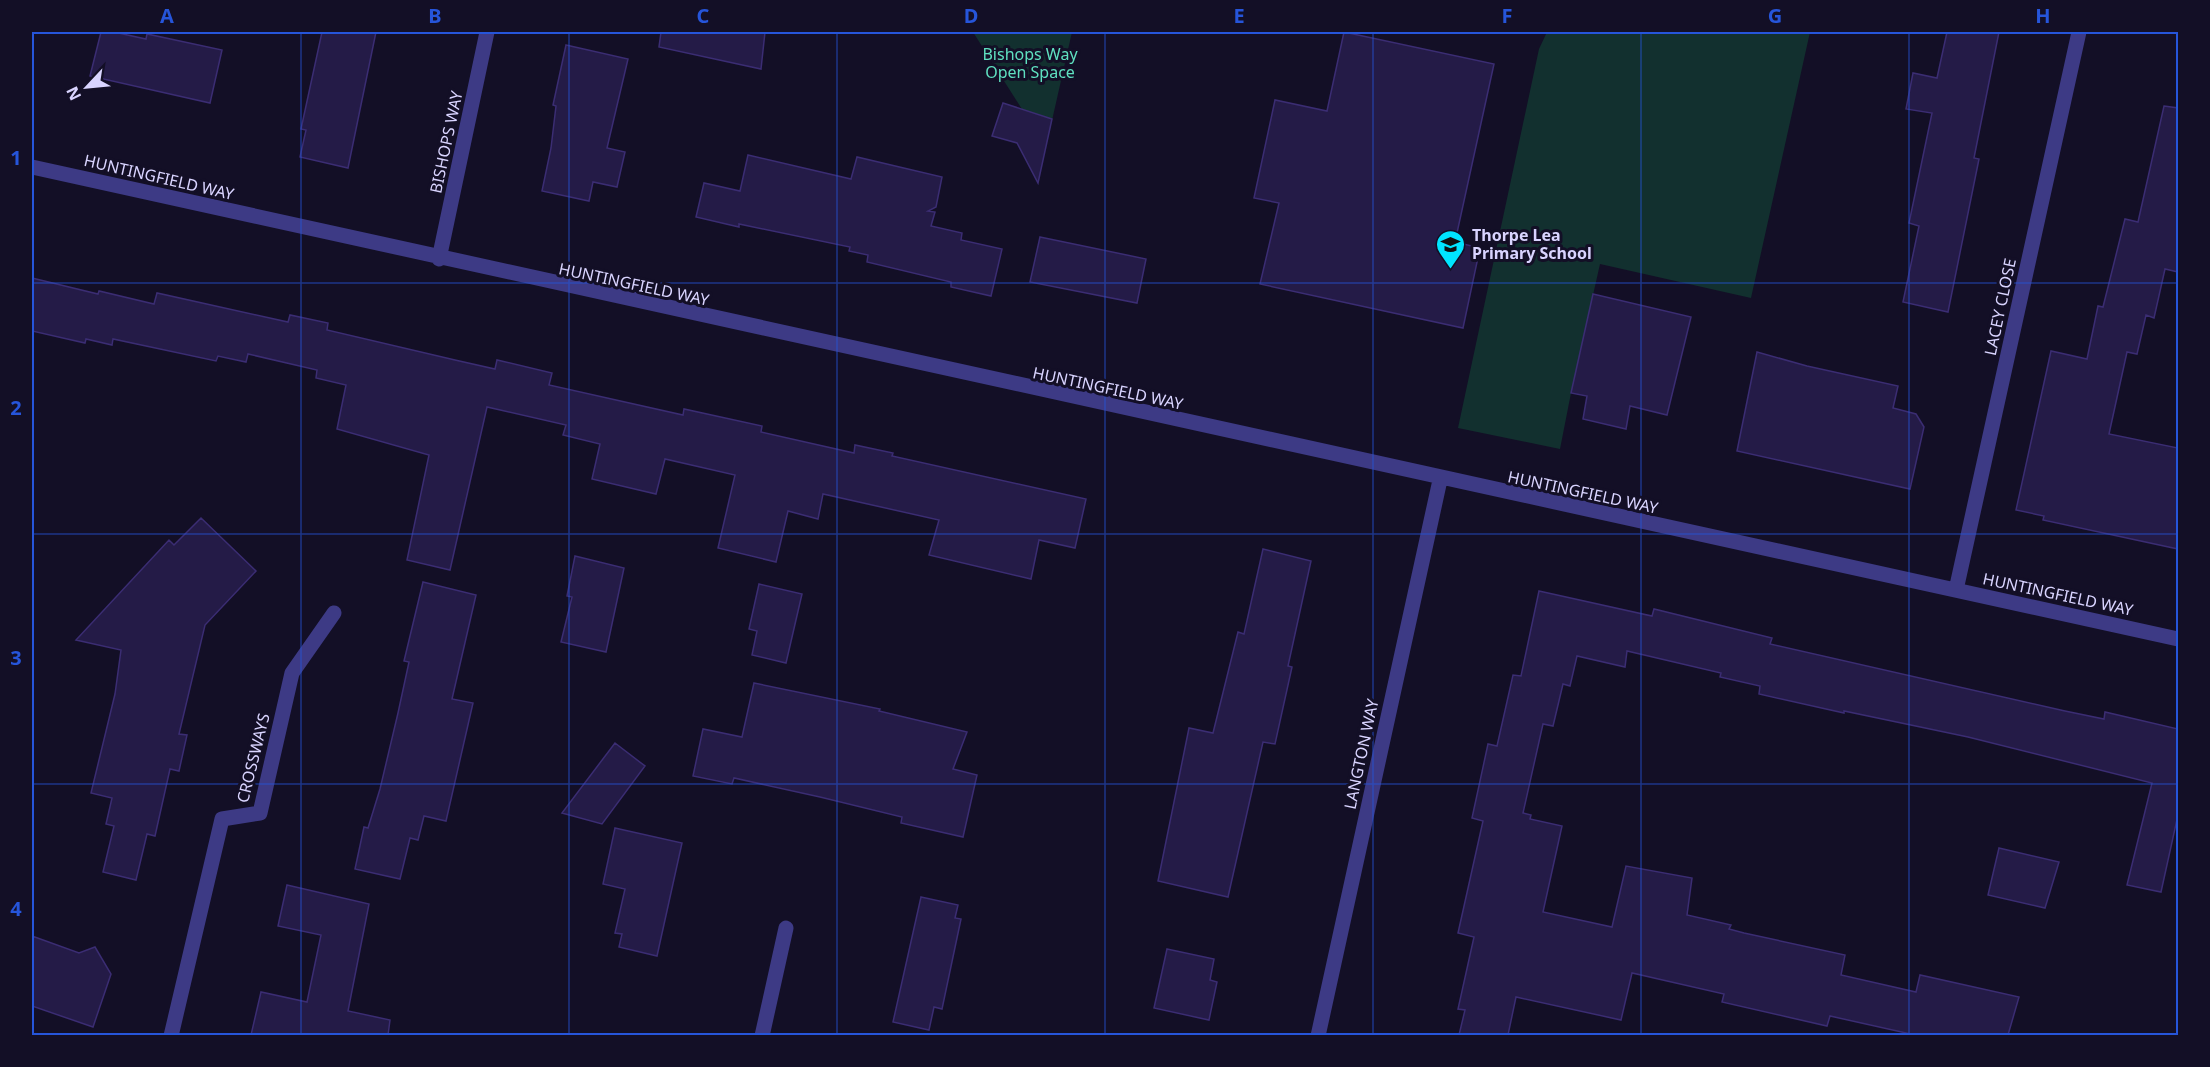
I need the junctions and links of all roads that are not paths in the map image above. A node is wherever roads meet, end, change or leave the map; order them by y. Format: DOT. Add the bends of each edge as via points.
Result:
graph roads {
  1 [pos="487,32"];
  2 [pos="2079,32"];
  3 [pos="32,166"];
  4 [pos="439,259"];
  5 [pos="1440,480"];
  6 [pos="1956,590"];
  7 [pos="334,612"];
  8 [pos="2178,639"];
  9 [pos="786,928"];
  10 [pos="171,1035"];
  11 [pos="762,1035"];
  12 [pos="1318,1035"];
  1 -- 4 [label="street, BISHOPS WAY"];
  2 -- 6 [label="street, LACEY CLOSE"];
  3 -- 4 [label="street, HUNTINGFIELD WAY"];
  4 -- 5 [label="street, HUNTINGFIELD WAY"];
  5 -- 6 [label="street, HUNTINGFIELD WAY"];
  5 -- 12 [label="street, LANGTON WAY"];
  6 -- 8 [label="street, HUNTINGFIELD WAY"];
  7 -- 10 [label="street, CROSSWAYS" via="292,673 260,813 222,819"];
  9 -- 11 [label="street"];
}
